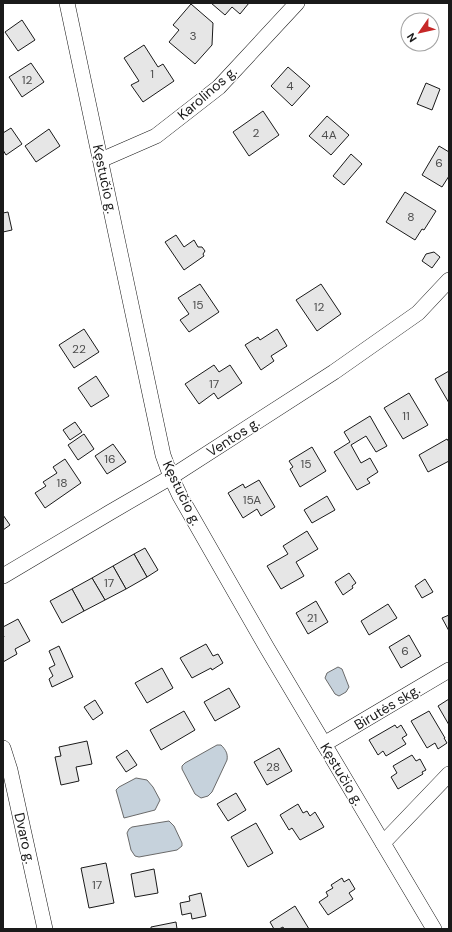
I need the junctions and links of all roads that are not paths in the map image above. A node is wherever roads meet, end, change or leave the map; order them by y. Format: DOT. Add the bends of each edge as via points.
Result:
graph roads {
  1 [pos="67,3"];
  2 [pos="297,3"];
  3 [pos="101,160"];
  4 [pos="449,280"];
  5 [pos="171,477"];
  6 [pos="3,576"];
  7 [pos="449,670"];
  8 [pos="324,744"];
  9 [pos="3,748"];
  10 [pos="449,774"];
  11 [pos="383,843"];
  12 [pos="45,929"];
  13 [pos="434,929"];
  1 -- 3 [label="street, Kęstučio g."];
  2 -- 3 [label="street, Karolinos g." via="219,87 156,136"];
  3 -- 5 [label="street, Kęstučio g." via="163,455"];
  4 -- 5 [label="street, Ventos g." via="418,313 334,372"];
  5 -- 6 [label="street, Ventos g."];
  5 -- 8 [label="street, Kęstučio g."];
  7 -- 8 [label="street, Birutės skg."];
  8 -- 11 [label="street, Kęstučio g."];
  9 -- 12 [label="street, Dvaro g."];
  10 -- 11 [label="street"];
  11 -- 13 [label="street, Kęstučio g."];
}
